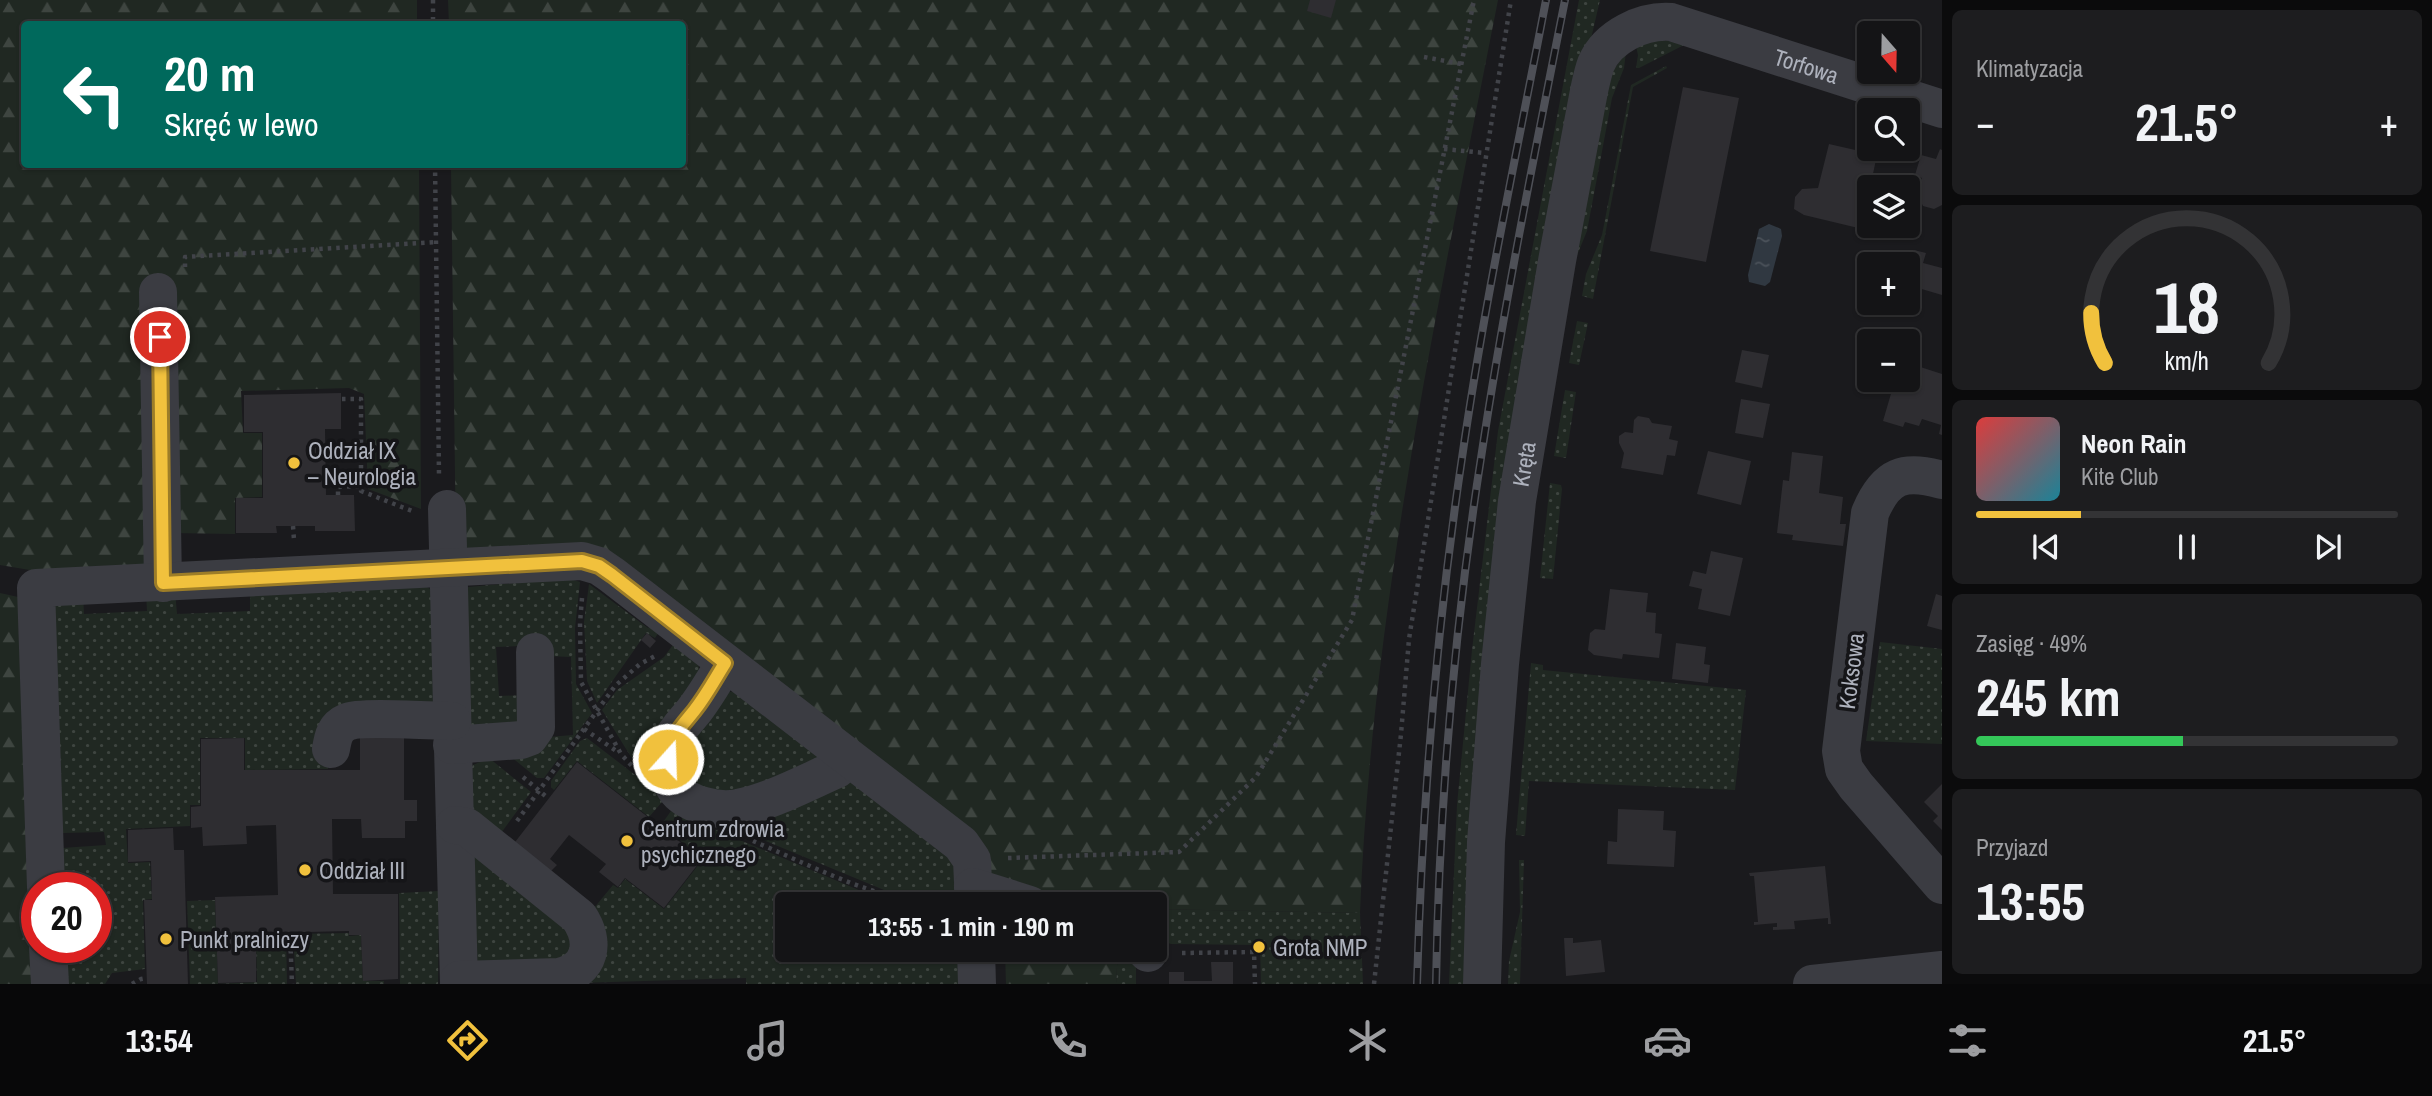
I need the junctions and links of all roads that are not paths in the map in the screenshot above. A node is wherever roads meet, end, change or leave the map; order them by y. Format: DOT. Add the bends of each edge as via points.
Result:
graph roads {
  1 [pos="1673,11"];
  2 [pos="1942,109"];
  3 [pos="171,285"];
  4 [pos="1942,480"];
  5 [pos="447,512"];
  6 [pos="448,570"];
  7 [pos="163,583"];
  8 [pos="535,652"];
  9 [pos="725,663"];
  10 [pos="452,733"];
  11 [pos="331,748"];
  12 [pos="848,758"];
  13 [pos="455,825"];
  14 [pos="45,872"];
  15 [pos="973,884"];
  16 [pos="1942,885"];
  17 [pos="995,892"];
  18 [pos="976,962"];
  19 [pos="49,963"];
  20 [pos="1942,970"];
  21 [pos="459,982"];
  22 [pos="50,984"];
  23 [pos="977,984"];
  24 [pos="1482,984"];
  25 [pos="1812,984"];
  1 -- 2 [label="street, Torfowa"];
  1 -- 24 [label="street, Kręta" via="1610,45 1596,65 1589,91 1517,501 1486,842"];
  3 -- 7 [label="street"];
  4 -- 16 [label="street, Koksowa" via="1904,475 1884,488 1870,513 1841,751 1844,769 1856,786"];
  5 -- 6 [label="street"];
  6 -- 7 [label="street"];
  6 -- 9 [label="street" via="591,563"];
  6 -- 10 [label="street"];
  7 -- 14 [label="street" via="36,588"];
  8 -- 10 [label="street" via="533,732 521,740"];
  9 -- 12 [label="street"];
  9 -- 12 [label="street" via="670,744 669,773 678,793 703,805 735,809 824,774"];
  10 -- 11 [label="street" via="354,720 338,728"];
  10 -- 13 [label="street"];
  12 -- 15 [label="street" via="961,844"];
  13 -- 21 [label="street"];
  13 -- 21 [label="street" via="467,827 579,916 588,934 584,962 559,977"];
  15 -- 17 [label="street"];
  18 -- 23 [label="street"];
  19 -- 22 [label="street"];
  20 -- 25 [label="street"];
}
